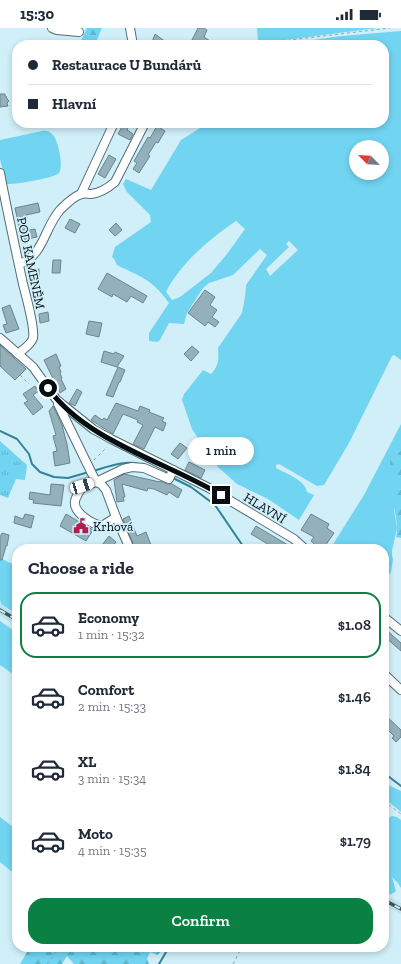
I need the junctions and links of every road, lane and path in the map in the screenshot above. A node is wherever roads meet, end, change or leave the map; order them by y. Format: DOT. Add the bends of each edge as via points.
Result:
graph roads {
  1 [pos="52,28"];
  2 [pos="130,28"];
  3 [pos="390,28"];
  4 [pos="79,32"];
  5 [pos="131,40"];
  6 [pos="290,40"];
  7 [pos="112,128"];
  8 [pos="142,128"];
  9 [pos="0,173"];
  10 [pos="81,194"];
  11 [pos="19,264"];
  12 [pos="0,338"];
  13 [pos="18,354"];
  14 [pos="20,375"];
  15 [pos="29,384"];
  16 [pos="56,399"];
  17 [pos="110,444"];
  18 [pos="90,466"];
  19 [pos="171,474"];
  20 [pos="95,479"];
  21 [pos="116,517"];
  22 [pos="128,544"];
  23 [pos="300,544"];
  24 [pos="389,621"];
  25 [pos="401,631"];
  26 [pos="389,679"];
  27 [pos="401,690"];
  28 [pos="389,805"];
  29 [pos="401,814"];
  30 [pos="56,952"];
  31 [pos="239,952"];
  32 [pos="47,964"];
  33 [pos="232,964"];
  1 -- 4 [label="street"];
  2 -- 5 [label="street"];
  3 -- 6 [label="path"];
  7 -- 10 [label="street"];
  8 -- 10 [label="street" via="115,182 102,191"];
  9 -- 11 [label="street, POD KAMENĚM"];
  10 -- 11 [label="street" via="60,210 35,255"];
  11 -- 13 [label="street, POD KAMENĚM" via="33,336 31,343"];
  12 -- 13 [label="street, HLAVNÍ"];
  13 -- 16 [label="street, HLAVNÍ" via="38,374"];
  14 -- 15 [label="path"];
  16 -- 18 [label="street"];
  16 -- 19 [label="street, HLAVNÍ" via="81,421"];
  17 -- 18 [label="path"];
  18 -- 20 [label="street"];
  19 -- 20 [label="street" via="132,467"];
  19 -- 23 [label="street, HLAVNÍ" via="209,488"];
  20 -- 21 [label="street" via="106,490"];
  20 -- 21 [label="street" via="82,486 75,500 75,507 78,512 102,526"];
  21 -- 22 [label="street"];
  24 -- 25 [label="street"];
  26 -- 27 [label="street"];
  28 -- 29 [label="path"];
  30 -- 32 [label="path"];
  31 -- 33 [label="path"];
}
